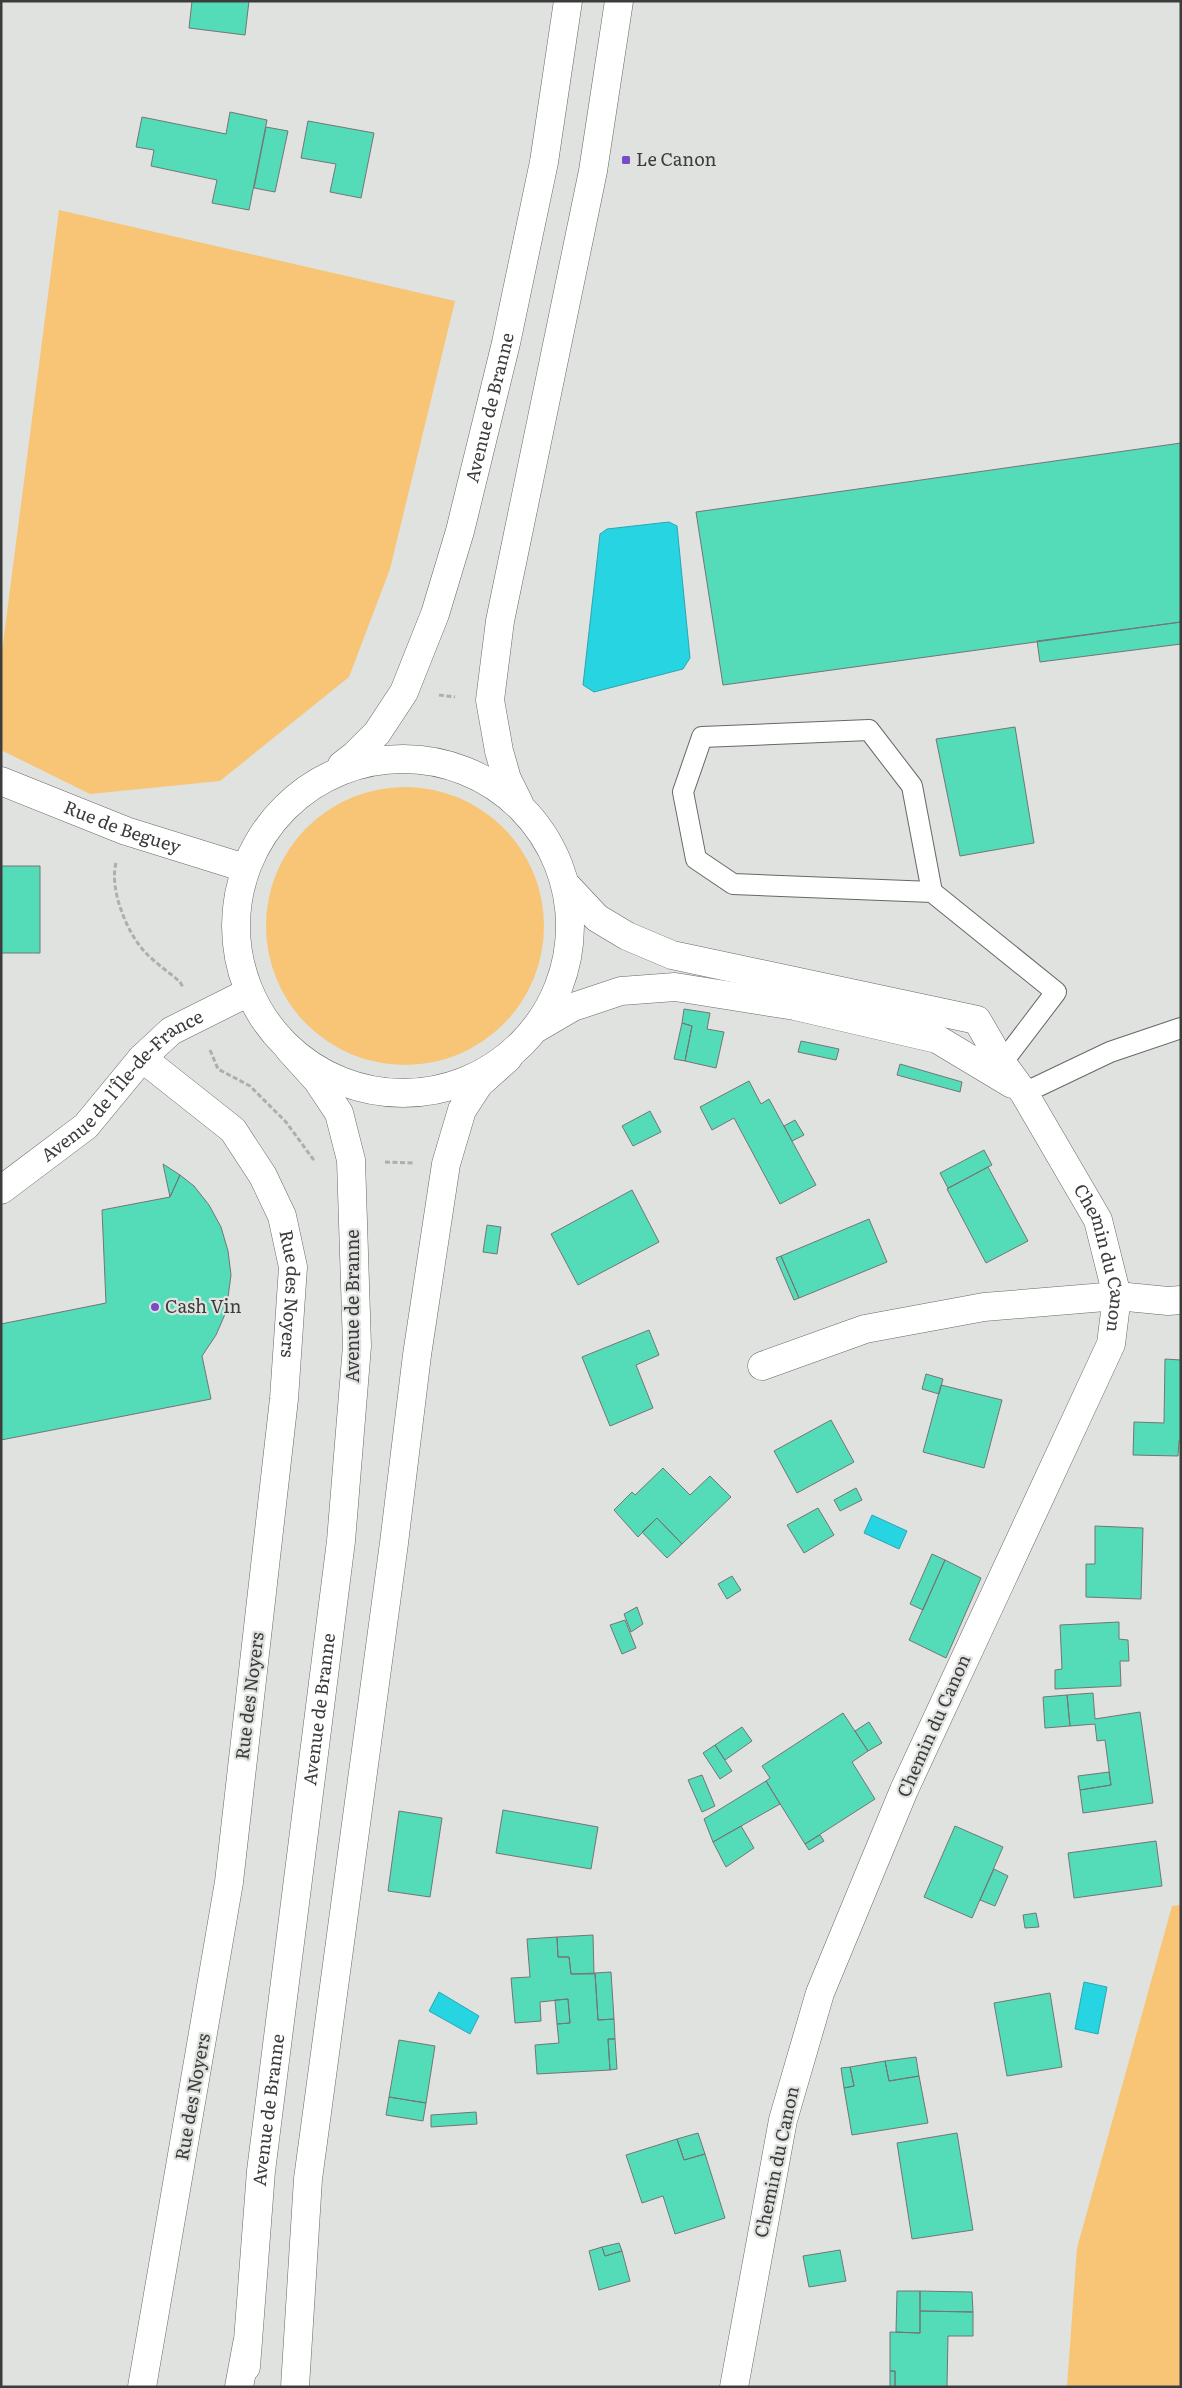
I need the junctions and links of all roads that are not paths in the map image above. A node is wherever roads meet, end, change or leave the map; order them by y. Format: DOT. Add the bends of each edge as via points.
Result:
graph roads {
  1 [pos="568,1"];
  2 [pos="619,1"];
  3 [pos="325,776"];
  4 [pos="1,781"];
  5 [pos="520,804"];
  6 [pos="245,868"];
  7 [pos="567,886"];
  8 [pos="932,892"];
  9 [pos="249,992"];
  10 [pos="537,1028"];
  11 [pos="1181,1028"];
  12 [pos="289,1049"];
  13 [pos="142,1058"];
  14 [pos="508,1058"];
  15 [pos="1002,1062"];
  16 [pos="1024,1093"];
  17 [pos="1,1190"];
  18 [pos="1117,1296"];
  19 [pos="1181,1300"];
  20 [pos="762,1366"];
  21 [pos="247,2344"];
  22 [pos="142,2387"];
  23 [pos="239,2387"];
  24 [pos="246,2387"];
  25 [pos="295,2387"];
  26 [pos="734,2387"];
  1 -- 3 [label="main road, Avenue de Branne" via="544,162 506,343 460,531 435,614 404,692 377,733 355,755"];
  2 -- 5 [label="main road" via="593,171 500,621 490,700 499,751"];
  3 -- 5 [label="main road" via="375,759 427,759 478,774"];
  3 -- 6 [label="main road, Avenue de Branne" via="292,800 269,825"];
  4 -- 6 [label="main road, Rue de Beguey" via="126,831"];
  5 -- 7 [label="main road" via="549,842"];
  6 -- 9 [label="main road, Avenue de Branne" via="236,910 237,952"];
  7 -- 10 [label="main road" via="572,935 561,985"];
  7 -- 15 [label="main road, Chemin du Canon" via="597,918 627,936 672,955 977,1020"];
  8 -- 8 [label="lane" via="912,786 868,730 702,737 683,792 696,859 710,869 733,884"];
  8 -- 15 [label="lane" via="1056,992"];
  9 -- 12 [label="main road, Avenue de Branne" via="266,1022"];
  9 -- 13 [label="main road, Avenue de l'Île-de-France" via="171,1031"];
  10 -- 14 [label="main road"];
  10 -- 16 [label="main road" via="573,1007 620,991 675,987 794,1006 937,1039"];
  11 -- 16 [label="lane" via="1110,1052"];
  12 -- 14 [label="main road" via="328,1076 373,1091 420,1094 466,1082"];
  12 -- 21 [label="main road, Avenue de Branne" via="317,1080 339,1112 351,1160 357,1346 341,1541 261,2171"];
  13 -- 17 [label="main road, Avenue de l'Île-de-France" via="86,1126"];
  13 -- 22 [label="main road, Rue des Noyers" via="233,1130 264,1176 278,1208 294,1267 284,1399 229,1882"];
  14 -- 25 [label="main road" via="479,1084 462,1110 446,1164 417,1355 308,2179"];
  15 -- 16 [label="main road, Chemin du Canon"];
  16 -- 18 [label="main road, Chemin du Canon" via="1098,1220"];
  18 -- 19 [label="main road"];
  18 -- 20 [label="main road" via="984,1307 865,1329"];
  18 -- 26 [label="main road, Chemin du Canon" via="1111,1344 904,1790 820,1993 782,2120"];
  21 -- 23 [label="main road"];
  21 -- 24 [label="main road, Avenue de Branne"];
}
